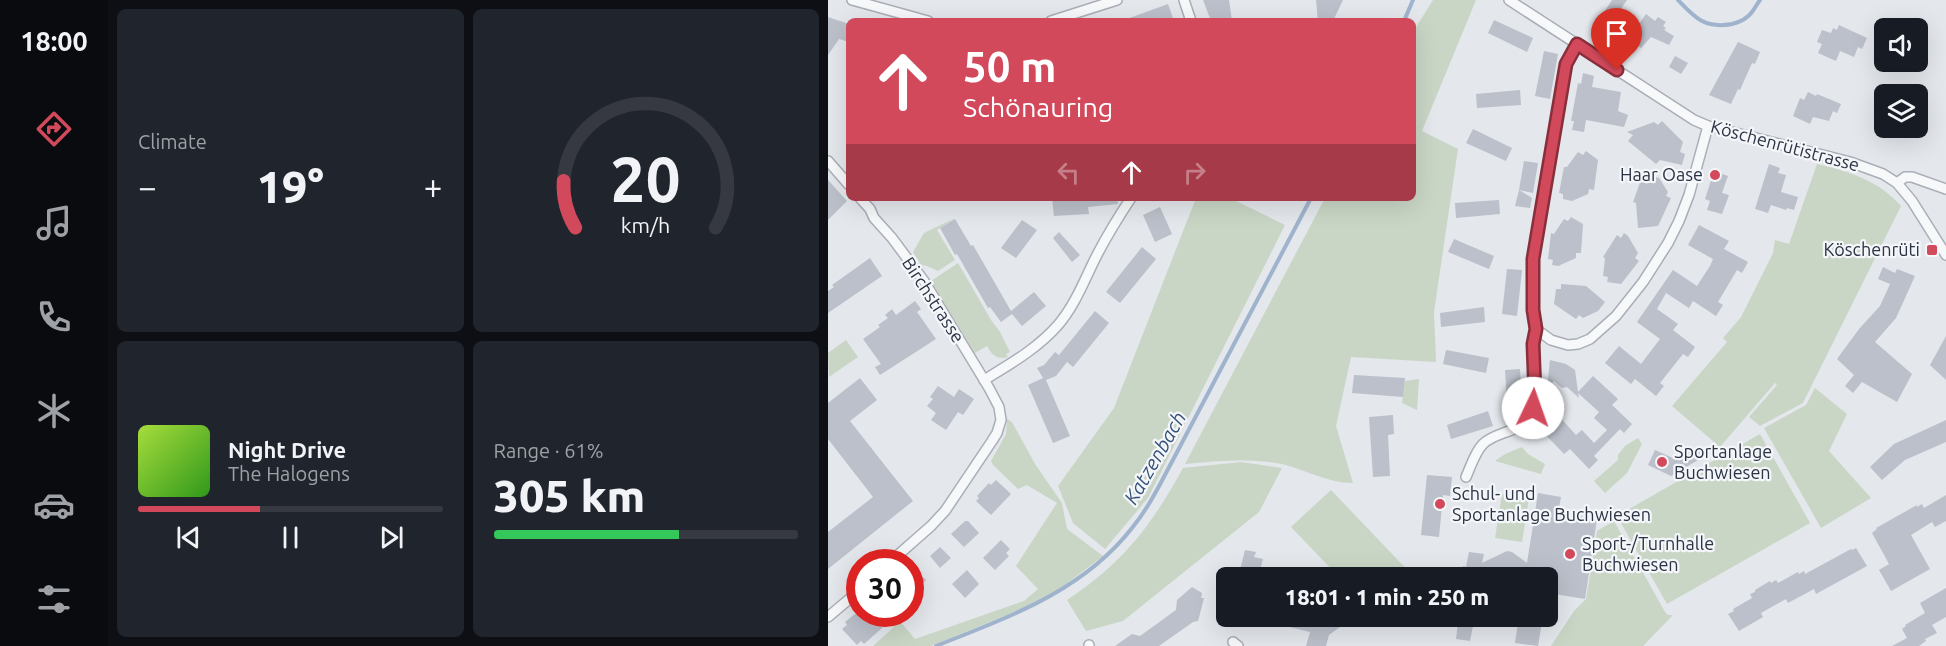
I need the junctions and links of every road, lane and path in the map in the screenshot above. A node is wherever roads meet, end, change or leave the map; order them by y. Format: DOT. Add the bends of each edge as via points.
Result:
graph roads {
  1 [pos="852,0"];
  2 [pos="1117,0"];
  3 [pos="1184,0"];
  4 [pos="1509,0"];
  5 [pos="917,18"];
  6 [pos="1060,18"];
  7 [pos="1190,18"];
  8 [pos="1577,44"];
  9 [pos="1708,126"];
  10 [pos="828,161"];
  11 [pos="846,182"];
  12 [pos="1897,183"];
  13 [pos="1946,189"];
  14 [pos="863,201"];
  15 [pos="1129,201"];
  16 [pos="1946,255"];
  17 [pos="1536,329"];
  18 [pos="984,380"];
  19 [pos="1467,477"];
  20 [pos="905,549"];
  21 [pos="846,602"];
  22 [pos="828,617"];
  1 -- 5 [label="street"];
  2 -- 6 [label="street"];
  3 -- 7 [label="street"];
  4 -- 8 [label="street, Köschenrütistrasse"];
  8 -- 9 [label="street, Köschenrütistrasse"];
  8 -- 17 [label="street" via="1566,64 1536,237 1532,272"];
  9 -- 12 [label="street, Köschenrütistrasse" via="1850,162"];
  9 -- 17 [label="street" via="1679,221 1656,265 1630,299 1600,332 1578,344 1551,340"];
  10 -- 11 [label="street"];
  12 -- 13 [label="street" via="1912,177"];
  12 -- 16 [label="street"];
  14 -- 18 [label="street, Birchstrasse" via="924,281"];
  15 -- 18 [label="street" via="1059,324 1039,344"];
  17 -- 19 [label="street" via="1535,395 1528,419 1481,446"];
  18 -- 20 [label="street, Birchstrasse" via="999,407 997,434 955,498"];
  21 -- 22 [label="street"];
}
